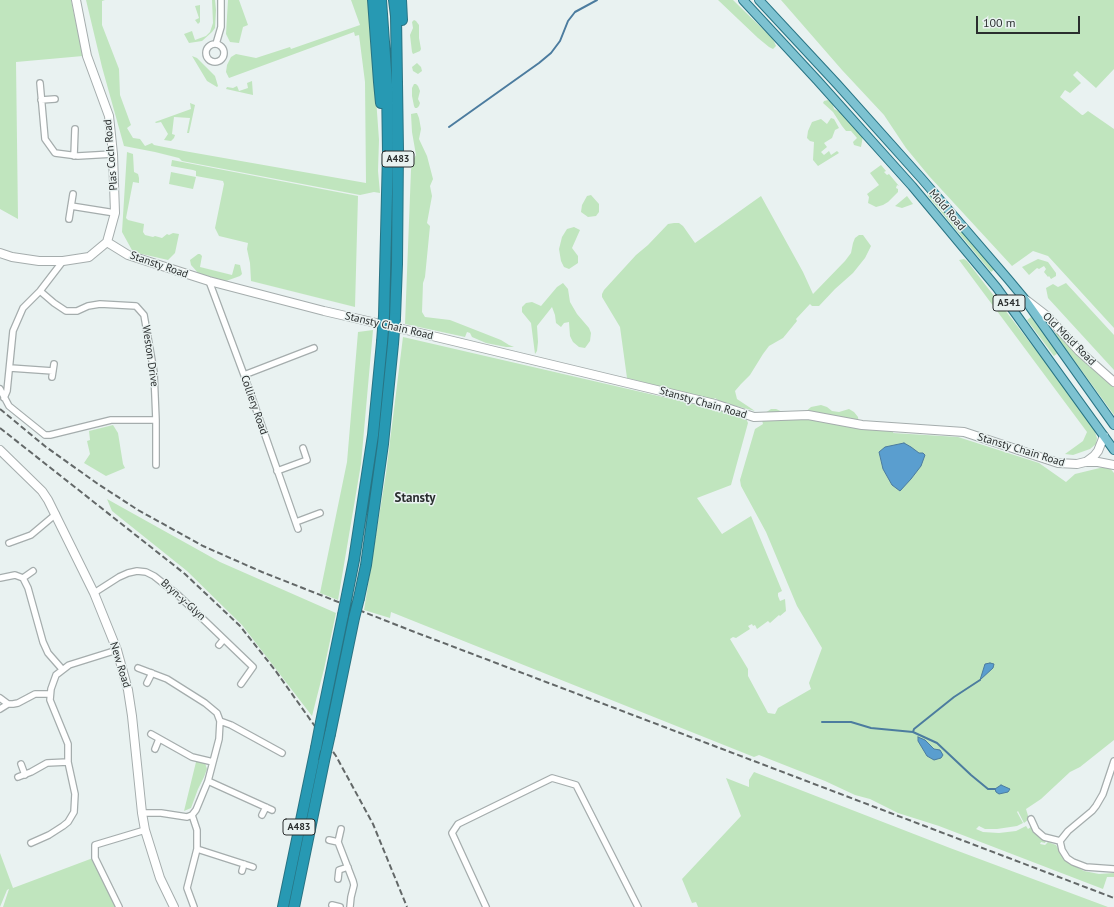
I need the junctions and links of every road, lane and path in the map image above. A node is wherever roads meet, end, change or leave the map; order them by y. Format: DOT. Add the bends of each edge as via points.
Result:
graph roads {
  1 [pos="76,0"];
  2 [pos="221,0"];
  3 [pos="373,0"];
  4 [pos="381,0"];
  5 [pos="394,0"];
  6 [pos="401,0"];
  7 [pos="743,0"];
  8 [pos="759,0"];
  9 [pos="216,44"];
  10 [pos="40,83"];
  11 [pos="55,99"];
  12 [pos="41,100"];
  13 [pos="75,129"];
  14 [pos="388,153"];
  15 [pos="114,154"];
  16 [pos="74,156"];
  17 [pos="398,164"];
  18 [pos="73,194"];
  19 [pos="71,206"];
  20 [pos="115,213"];
  21 [pos="69,219"];
  22 [pos="107,242"];
  23 [pos="0,253"];
  24 [pos="63,261"];
  25 [pos="209,281"];
  26 [pos="40,291"];
  27 [pos="1023,297"];
  28 [pos="324,311"];
  29 [pos="314,348"];
  30 [pos="54,364"];
  31 [pos="10,368"];
  32 [pos="244,375"];
  33 [pos="1114,382"];
  34 [pos="0,389"];
  35 [pos="4,398"];
  36 [pos="156,420"];
  37 [pos="1114,425"];
  38 [pos="1104,436"];
  39 [pos="303,448"];
  40 [pos="0,450"];
  41 [pos="1114,450"];
  42 [pos="1085,462"];
  43 [pos="156,465"];
  44 [pos="1114,465"];
  45 [pos="277,471"];
  46 [pos="320,513"];
  47 [pos="56,514"];
  48 [pos="296,522"];
  49 [pos="298,529"];
  50 [pos="9,543"];
  51 [pos="33,571"];
  52 [pos="0,578"];
  53 [pos="23,578"];
  54 [pos="94,593"];
  55 [pos="224,639"];
  56 [pos="219,645"];
  57 [pos="117,650"];
  58 [pos="138,668"];
  59 [pos="62,669"];
  60 [pos="152,673"];
  61 [pos="147,683"];
  62 [pos="242,684"];
  63 [pos="50,694"];
  64 [pos="0,698"];
  65 [pos="8,704"];
  66 [pos="0,709"];
  67 [pos="220,721"];
  68 [pos="151,734"];
  69 [pos="159,739"];
  70 [pos="155,749"];
  71 [pos="282,754"];
  72 [pos="1114,761"];
  73 [pos="68,762"];
  74 [pos="213,762"];
  75 [pos="21,764"];
  76 [pos="25,775"];
  77 [pos="18,777"];
  78 [pos="208,781"];
  79 [pos="266,807"];
  80 [pos="272,810"];
  81 [pos="142,813"];
  82 [pos="192,815"];
  83 [pos="262,816"];
  84 [pos="1031,819"];
  85 [pos="145,830"];
  86 [pos="341,830"];
  87 [pos="329,840"];
  88 [pos="1060,841"];
  89 [pos="338,842"];
  90 [pos="31,843"];
  91 [pos="197,849"];
  92 [pos="244,864"];
  93 [pos="254,867"];
  94 [pos="348,867"];
  95 [pos="1114,869"];
  96 [pos="242,871"];
  97 [pos="338,879"];
  98 [pos="332,906"];
  99 [pos="119,907"];
  100 [pos="174,907"];
  101 [pos="194,907"];
  102 [pos="283,907"];
  103 [pos="294,907"];
  104 [pos="340,907"];
  105 [pos="350,907"];
  106 [pos="486,907"];
  107 [pos="638,907"];
  1 -- 15 [label="street, Plas Coch Road" via="87,56 108,116"];
  2 -- 9 [label="street" via="221,27"];
  3 -- 14 [label="highway, A483" via="378,82"];
  4 -- 14 [label="highway, A483"];
  5 -- 17 [label="highway, A483"];
  6 -- 17 [label="highway, A483" via="403,97"];
  7 -- 38 [label="main road, Mold Road / A541" via="912,186 997,288"];
  8 -- 27 [label="main road, Mold Road / A541" via="922,178"];
  10 -- 12 [label="street"];
  11 -- 12 [label="street"];
  12 -- 16 [label="street" via="44,139 55,153"];
  13 -- 16 [label="street"];
  14 -- 102 [label="highway, A483, bridge" via="384,316 372,435 354,560"];
  15 -- 16 [label="street"];
  15 -- 20 [label="street, Plas Coch Road"];
  17 -- 103 [label="highway, A483, bridge" via="395,318 383,444 366,565"];
  18 -- 19 [label="street"];
  19 -- 20 [label="street"];
  19 -- 21 [label="street"];
  20 -- 22 [label="street, Plas Coch Road"];
  22 -- 24 [label="street" via="89,257"];
  22 -- 25 [label="street, Stansty Road" via="128,255"];
  23 -- 24 [label="street" via="39,262"];
  24 -- 26 [label="street"];
  25 -- 28 [label="street, Stansty Road"];
  25 -- 32 [label="street, Colliery Road"];
  26 -- 31 [label="street" via="23,308 13,331"];
  26 -- 36 [label="street, Weston Drive" via="66,311 77,311 100,304 136,306 144,314 154,372"];
  27 -- 33 [label="street, Old Mold Road" via="1048,317 1079,351"];
  27 -- 37 [label="main road, Mold Road / A541"];
  28 -- 42 [label="street, Stansty Chain Road" via="708,402 754,417 808,415 862,425 964,432 1058,463"];
  29 -- 32 [label="street"];
  30 -- 31 [label="street" via="52,374"];
  31 -- 35 [label="street"];
  32 -- 45 [label="street, Colliery Road"];
  34 -- 35 [label="street"];
  35 -- 36 [label="street" via="9,406 45,435 111,420"];
  36 -- 43 [label="street, Weston Drive"];
  38 -- 41 [label="main road, Mold Road / A541"];
  38 -- 42 [label="street" via="1098,451"];
  39 -- 45 [label="street" via="307,460"];
  40 -- 47 [label="street, New Road" via="42,491"];
  42 -- 44 [label="street, Stansty Chain Road"];
  45 -- 48 [label="street, Colliery Road"];
  46 -- 48 [label="street"];
  47 -- 50 [label="street" via="31,535"];
  47 -- 54 [label="street, New Road"];
  48 -- 49 [label="street, Colliery Road"];
  51 -- 53 [label="street"];
  52 -- 53 [label="street" via="15,575"];
  53 -- 59 [label="street" via="43,642 51,657"];
  54 -- 55 [label="street, Bryn-y-Glyn" via="128,573 146,572 162,581"];
  54 -- 57 [label="street, New Road"];
  55 -- 56 [label="street"];
  55 -- 62 [label="street, Bryn-y-Glyn" via="253,667"];
  57 -- 59 [label="street"];
  57 -- 81 [label="street, New Road" via="132,716"];
  58 -- 60 [label="street"];
  59 -- 63 [label="street" via="56,676"];
  60 -- 61 [label="street"];
  60 -- 67 [label="street" via="205,702"];
  63 -- 65 [label="street" via="35,694 18,703"];
  63 -- 73 [label="street" via="52,706 68,744"];
  64 -- 65 [label="street"];
  65 -- 66 [label="street"];
  67 -- 71 [label="street"];
  67 -- 74 [label="street"];
  68 -- 69 [label="street"];
  69 -- 70 [label="street"];
  69 -- 74 [label="street" via="192,757"];
  72 -- 88 [label="street" via="1103,794 1096,806"];
  73 -- 76 [label="street" via="47,763"];
  73 -- 90 [label="street" via="75,794 71,817 58,830"];
  74 -- 78 [label="street"];
  75 -- 76 [label="street"];
  76 -- 77 [label="street"];
  78 -- 79 [label="street"];
  78 -- 82 [label="street"];
  79 -- 80 [label="street"];
  79 -- 83 [label="street"];
  81 -- 82 [label="street" via="187,817"];
  81 -- 85 [label="street, New Road"];
  82 -- 91 [label="street" via="197,830"];
  84 -- 88 [label="street" via="1036,830 1044,837"];
  85 -- 99 [label="street" via="95,845 95,858"];
  85 -- 100 [label="street, New Road" via="160,878"];
  86 -- 89 [label="street"];
  87 -- 89 [label="street"];
  88 -- 95 [label="street" via="1062,850 1073,862 1086,867"];
  89 -- 94 [label="street"];
  91 -- 92 [label="street"];
  91 -- 101 [label="street" via="187,888"];
  92 -- 93 [label="street"];
  92 -- 96 [label="street"];
  94 -- 97 [label="street" via="339,870"];
  94 -- 105 [label="street" via="354,885"];
  98 -- 104 [label="street"];
  106 -- 107 [label="street" via="452,833 458,824 552,778 576,785"];
}
